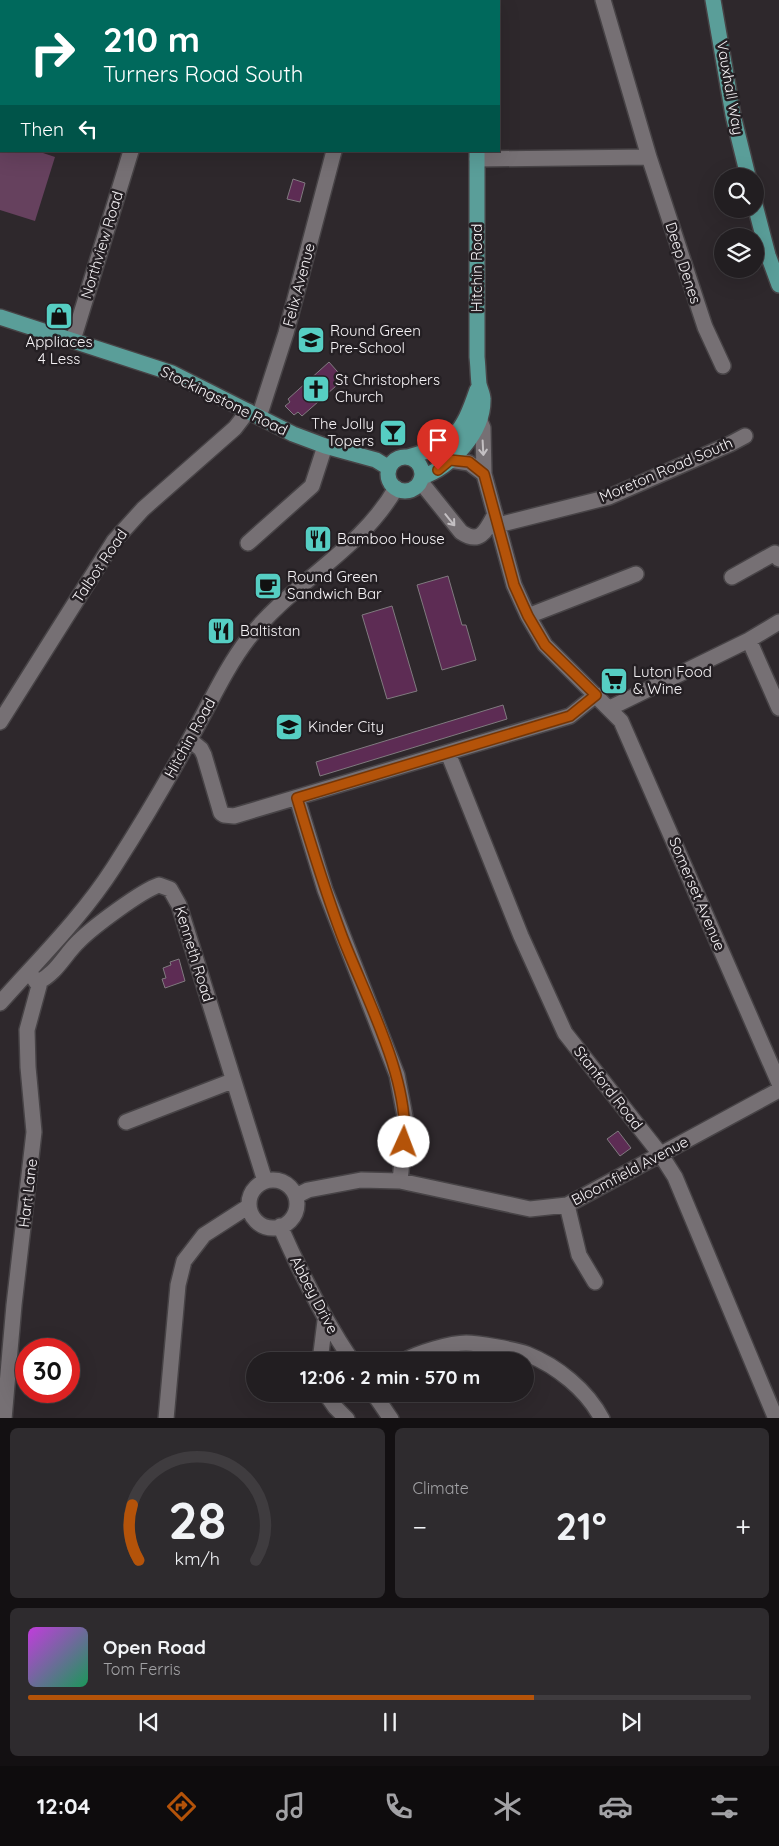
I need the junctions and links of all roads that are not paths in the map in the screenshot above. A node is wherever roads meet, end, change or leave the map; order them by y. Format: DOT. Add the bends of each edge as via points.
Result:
graph roads {
  1 [pos="603,0"];
  2 [pos="714,0"];
  3 [pos="131,152"];
  4 [pos="334,152"];
  5 [pos="478,155"];
  6 [pos="649,157"];
  7 [pos="746,168"];
  8 [pos="758,218"];
  9 [pos="779,285"];
  10 [pos="0,317"];
  11 [pos="73,340"];
  12 [pos="723,366"];
  13 [pos="479,385"];
  14 [pos="253,414"];
  15 [pos="480,421"];
  16 [pos="745,436"];
  17 [pos="325,446"];
  18 [pos="408,457"];
  19 [pos="450,460"];
  20 [pos="389,468"];
  21 [pos="484,474"];
  22 [pos="421,479"];
  23 [pos="396,488"];
  24 [pos="496,520"];
  25 [pos="248,543"];
  26 [pos="779,559"];
  27 [pos="636,574"];
  28 [pos="732,576"];
  29 [pos="528,616"];
  30 [pos="779,622"];
  31 [pos="748,640"];
  32 [pos="596,695"];
  33 [pos="610,708"];
  34 [pos="779,708"];
  35 [pos="0,722"];
  36 [pos="190,740"];
  37 [pos="448,753"];
  38 [pos="297,798"];
  39 [pos="33,977"];
  40 [pos="6,988"];
  41 [pos="0,1003"];
  42 [pos="232,1081"];
  43 [pos="779,1083"];
  44 [pos="779,1090"];
  45 [pos="126,1122"];
  46 [pos="661,1156"];
  47 [pos="265,1181"];
  48 [pos="400,1181"];
  49 [pos="296,1196"];
  50 [pos="567,1205"];
  51 [pos="249,1206"];
  52 [pos="280,1226"];
  53 [pos="595,1282"];
  54 [pos="7,1307"];
  55 [pos="326,1321"];
  56 [pos="321,1352"];
  57 [pos="346,1352"];
  58 [pos="429,1352"];
  59 [pos="516,1352"];
  60 [pos="534,1358"];
  61 [pos="332,1402"];
  62 [pos="380,1402"];
  63 [pos="4,1418"];
  64 [pos="166,1418"];
  65 [pos="347,1418"];
  66 [pos="391,1418"];
  67 [pos="602,1418"];
  68 [pos="776,1418"];
  1 -- 6 [label="street, Deep Denes"];
  2 -- 7 [label="main road, Vauxhall Way" via="733,115"];
  3 -- 11 [label="street, Northview Road"];
  4 -- 14 [label="street, Felix Avenue" via="286,333"];
  5 -- 6 [label="street"];
  5 -- 13 [label="main road, Hitchin Road"];
  6 -- 12 [label="street, Deep Denes" via="705,327"];
  8 -- 9 [label="main road"];
  10 -- 11 [label="main road, Stockingstone Road"];
  11 -- 14 [label="main road, Stockingstone Road" via="172,373"];
  13 -- 15 [label="main road, Hitchin Road" via="483,398"];
  13 -- 18 [label="main road, Hitchin Road" via="462,428 428,452"];
  14 -- 17 [label="main road, Stockingstone Road"];
  14 -- 35 [label="street, Talbot Road" via="143,509 114,541"];
  15 -- 19 [label="main road, Hitchin Road"];
  15 -- 21 [label="street, Somerset Avenue, one-way"];
  16 -- 24 [label="street, Moreton Road South" via="609,497"];
  17 -- 20 [label="main road, Stockingstone Road" via="376,460"];
  17 -- 25 [label="street" via="312,486"];
  18 -- 20 [label="main road" via="398,459"];
  18 -- 22 [label="main road" via="419,465"];
  19 -- 21 [label="street" via="469,462"];
  19 -- 22 [label="main road, Hitchin Road"];
  20 -- 23 [label="main road" via="388,478"];
  21 -- 24 [label="street, Somerset Avenue"];
  22 -- 23 [label="main road" via="410,491"];
  22 -- 24 [label="street, one-way" via="468,537 484,534"];
  23 -- 36 [label="street, Hitchin Road" via="374,520 255,630 225,674"];
  24 -- 29 [label="street, Somerset Avenue" via="514,585"];
  26 -- 28 [label="street" via="776,553"];
  27 -- 29 [label="street"];
  29 -- 32 [label="street, Somerset Avenue" via="545,645"];
  30 -- 31 [label="street"];
  31 -- 33 [label="street"];
  31 -- 34 [label="street"];
  32 -- 33 [label="street, Somerset Avenue"];
  32 -- 37 [label="street" via="570,716"];
  33 -- 43 [label="street, Somerset Avenue" via="621,721"];
  36 -- 38 [label="street" via="204,755 218,808 224,816"];
  36 -- 39 [label="street, Hitchin Road" via="100,888"];
  37 -- 38 [label="street"];
  37 -- 46 [label="street, Stanford Road" via="521,936 565,1033"];
  38 -- 48 [label="street" via="325,890 397,1075 406,1122"];
  39 -- 40 [label="street, Hitchin Road"];
  39 -- 42 [label="street, Kenneth Road" via="49,976 85,936 153,887 165,886 179,905"];
  39 -- 54 [label="street, Hart Lane" via="27,1039 33,1146"];
  40 -- 41 [label="street, Hitchin Road"];
  42 -- 45 [label="street"];
  42 -- 47 [label="street, Kenneth Road"];
  44 -- 46 [label="street, Bloomfield Avenue"];
  46 -- 50 [label="street, Bloomfield Avenue"];
  46 -- 68 [label="street, Stanford Road" via="675,1177"];
  47 -- 49 [label="street" via="287,1184"];
  47 -- 51 [label="street" via="254,1188"];
  48 -- 49 [label="street, Bloomfield Avenue" via="361,1180 308,1190"];
  48 -- 50 [label="street, Bloomfield Avenue" via="530,1209"];
  49 -- 52 [label="street" via="296,1211"];
  50 -- 53 [label="street" via="579,1255"];
  51 -- 52 [label="street" via="260,1224 273,1228"];
  51 -- 64 [label="street" via="204,1235 184,1261 178,1285"];
  52 -- 55 [label="street, Abbey Drive" via="303,1280"];
  54 -- 63 [label="street, Hart Lane"];
  55 -- 56 [label="street"];
  55 -- 57 [label="street, Abbey Drive"];
  58 -- 59 [label="street" via="466,1343"];
  60 -- 67 [label="street" via="564,1375 593,1403"];
  61 -- 65 [label="street"];
  62 -- 66 [label="street"];
}
